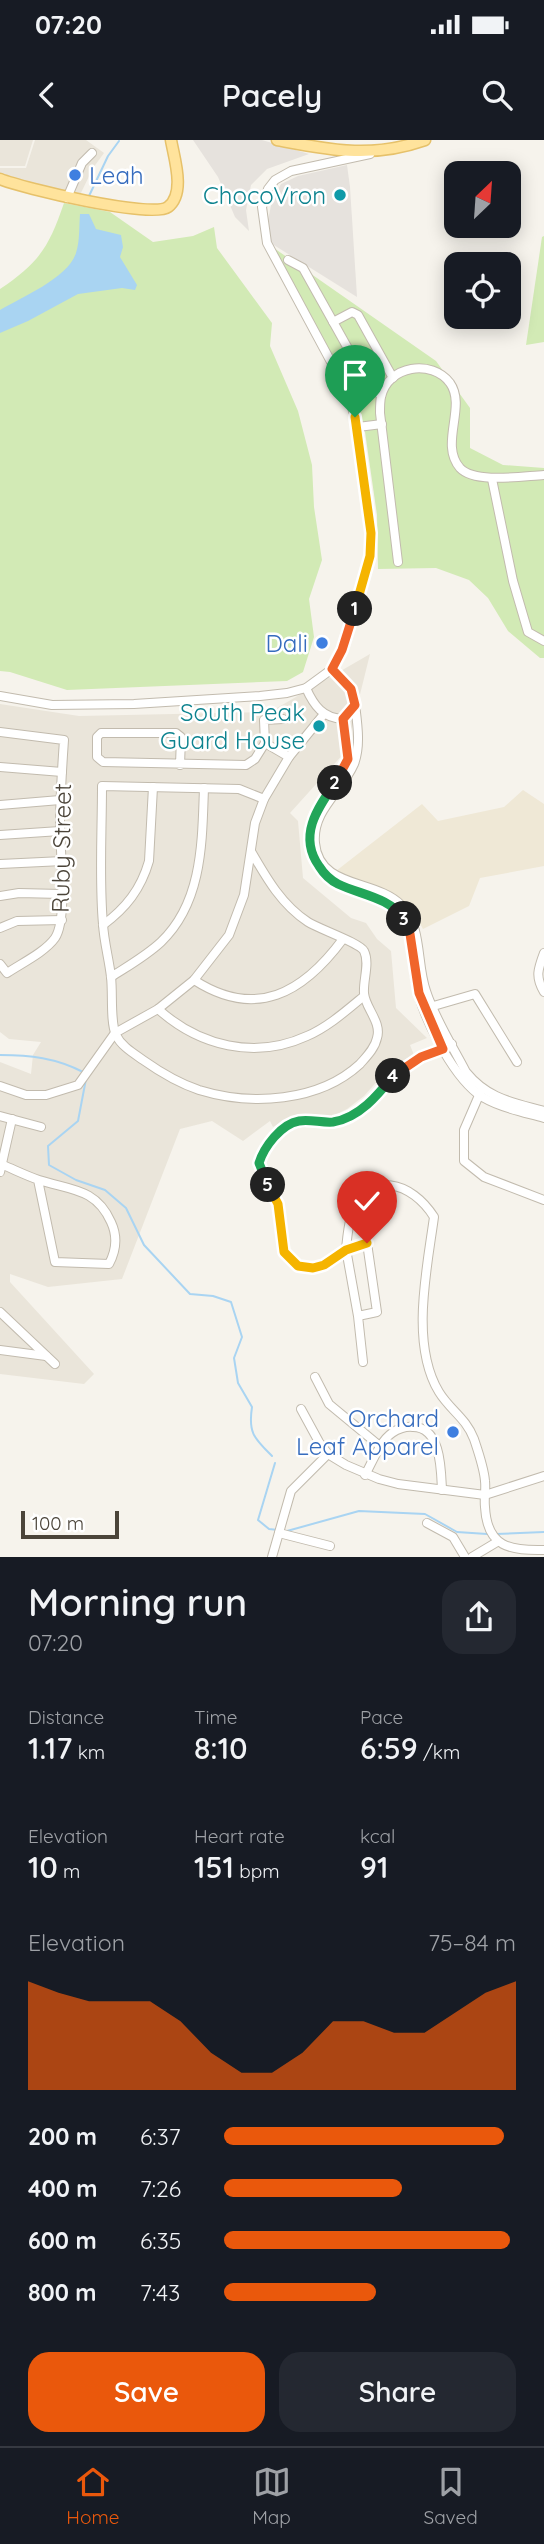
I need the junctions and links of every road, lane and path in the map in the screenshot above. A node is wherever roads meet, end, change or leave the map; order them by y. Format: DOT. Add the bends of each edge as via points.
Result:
graph roads {
  1 [pos="171,140"];
  2 [pos="277,140"];
  3 [pos="425,140"];
  4 [pos="92,153"];
  5 [pos="375,153"];
  6 [pos="0,180"];
  7 [pos="67,198"];
  8 [pos="288,261"];
  9 [pos="333,322"];
  10 [pos="393,378"];
  11 [pos="381,396"];
  12 [pos="382,424"];
  13 [pos="358,427"];
  14 [pos="544,475"];
  15 [pos="492,479"];
  16 [pos="398,562"];
  17 [pos="544,641"];
  18 [pos="332,669"];
  19 [pos="306,688"];
  20 [pos="0,696"];
  21 [pos="355,705"];
  22 [pos="324,714"];
  23 [pos="283,719"];
  24 [pos="343,719"];
  25 [pos="0,732"];
  26 [pos="265,743"];
  27 [pos="289,757"];
  28 [pos="180,765"];
  29 [pos="0,766"];
  30 [pos="62,772"];
  31 [pos="153,787"];
  32 [pos="204,788"];
  33 [pos="264,799"];
  34 [pos="60,800"];
  35 [pos="0,805"];
  36 [pos="60,831"];
  37 [pos="0,835"];
  38 [pos="252,853"];
  39 [pos="63,860"];
  40 [pos="0,864"];
  41 [pos="61,894"];
  42 [pos="0,897"];
  43 [pos="62,919"];
  44 [pos="103,925"];
  45 [pos="0,928"];
  46 [pos="343,939"];
  47 [pos="544,953"];
  48 [pos="0,964"];
  49 [pos="111,977"];
  50 [pos="194,980"];
  51 [pos="544,992"];
  52 [pos="364,996"];
  53 [pos="428,1008"];
  54 [pos="158,1009"];
  55 [pos="115,1033"];
  56 [pos="448,1046"];
  57 [pos="517,1062"];
  58 [pos="0,1086"];
  59 [pos="481,1092"];
  60 [pos="544,1111"];
  61 [pos="0,1115"];
  62 [pos="544,1118"];
  63 [pos="12,1119"];
  64 [pos="41,1127"];
  65 [pos="1,1169"];
  66 [pos="38,1180"];
  67 [pos="544,1200"];
  68 [pos="346,1250"];
  69 [pos="0,1312"];
  70 [pos="358,1316"];
  71 [pos="0,1350"];
  72 [pos="46,1356"];
  73 [pos="363,1362"];
  74 [pos="55,1364"];
  75 [pos="315,1377"];
  76 [pos="301,1409"];
  77 [pos="382,1447"];
  78 [pos="328,1454"];
  79 [pos="365,1475"];
  80 [pos="544,1476"];
  81 [pos="442,1490"];
  82 [pos="485,1495"];
  83 [pos="427,1523"];
  84 [pos="279,1532"];
  85 [pos="496,1541"];
  86 [pos="330,1546"];
  87 [pos="544,1550"];
  88 [pos="520,1554"];
  89 [pos="272,1557"];
  90 [pos="465,1557"];
  91 [pos="472,1557"];
  1 -- 7 [label="main road" via="177,191 168,207 144,210"];
  2 -- 5 [label="main road"];
  3 -- 5 [label="main road"];
  4 -- 7 [label="street" via="82,163"];
  5 -- 13 [label="street" via="291,171 271,184 262,207 267,243 343,384"];
  6 -- 7 [label="main road"];
  8 -- 9 [label="street" via="303,268"];
  9 -- 10 [label="street" via="352,312 358,315"];
  9 -- 11 [label="street"];
  10 -- 11 [label="street"];
  10 -- 15 [label="street" via="418,368 444,377 456,396 453,446 457,463 467,473"];
  11 -- 12 [label="street"];
  12 -- 13 [label="street"];
  12 -- 16 [label="street"];
  13 -- 18 [label="street" via="370,556"];
  14 -- 15 [label="street"];
  15 -- 17 [label="street" via="520,610 528,632"];
  18 -- 19 [label="street"];
  18 -- 21 [label="street" via="351,689"];
  19 -- 20 [label="street" via="287,694 134,704 52,705"];
  19 -- 22 [label="street"];
  21 -- 24 [label="street"];
  21 -- 53 [label="street" via="356,756 316,824 315,848 333,874 393,898 409,914"];
  22 -- 24 [label="street"];
  22 -- 27 [label="street"];
  23 -- 26 [label="street" via="264,720"];
  24 -- 53 [label="street" via="348,759 311,822 310,848 329,878 398,910 410,934 415,979"];
  25 -- 30 [label="street, Ruby Street" via="64,740"];
  26 -- 27 [label="street"];
  26 -- 28 [label="street" via="246,765"];
  27 -- 33 [label="street"];
  28 -- 28 [label="street" via="103,762 97,757 97,737 101,733 176,733 181,737"];
  29 -- 30 [label="street"];
  30 -- 34 [label="street, Ruby Street"];
  31 -- 32 [label="street"];
  31 -- 44 [label="street" via="146,873 130,901"];
  31 -- 44 [label="street" via="102,786"];
  32 -- 33 [label="street" via="239,789"];
  32 -- 49 [label="street" via="201,853 184,909 163,941"];
  33 -- 38 [label="street" via="255,823"];
  34 -- 35 [label="street"];
  34 -- 36 [label="street, Ruby Street"];
  36 -- 37 [label="street"];
  36 -- 39 [label="street, Ruby Street"];
  38 -- 46 [label="street" via="292,911"];
  38 -- 50 [label="street" via="244,895 229,934"];
  39 -- 40 [label="street"];
  39 -- 41 [label="street, Ruby Street"];
  41 -- 42 [label="street"];
  41 -- 43 [label="street, Ruby Street"];
  43 -- 45 [label="street" via="17,921"];
  43 -- 48 [label="street, Ruby Street" via="55,937 42,950 7,973"];
  44 -- 49 [label="street"];
  46 -- 50 [label="street" via="311,977 281,994 245,999 210,990"];
  46 -- 52 [label="street" via="364,949"];
  47 -- 51 [label="street" via="537,971"];
  49 -- 55 [label="street"];
  50 -- 54 [label="street"];
  52 -- 54 [label="street" via="309,1035 253,1049 203,1039"];
  52 -- 55 [label="street" via="378,1027 366,1057 337,1082 282,1097 238,1097 176,1081 121,1044"];
  53 -- 56 [label="street"];
  53 -- 57 [label="street" via="475,994"];
  54 -- 55 [label="street"];
  55 -- 58 [label="street" via="78,1085 46,1095 26,1095"];
  56 -- 59 [label="street"];
  56 -- 68 [label="street" via="394,1074 371,1102 352,1115 333,1122 292,1123 263,1151 259,1163 278,1204 284,1252 298,1266 313,1268"];
  59 -- 60 [label="street"];
  59 -- 62 [label="street" via="504,1106"];
  59 -- 67 [label="street" via="464,1130 464,1161 484,1177"];
  61 -- 63 [label="street"];
  63 -- 64 [label="street"];
  63 -- 65 [label="street"];
  65 -- 66 [label="street"];
  66 -- 66 [label="street" via="55,1262 109,1264 116,1251 106,1209 68,1186"];
  68 -- 70 [label="street"];
  68 -- 70 [label="street" via="367,1243 369,1250 377,1312"];
  68 -- 82 [label="street" via="351,1218 375,1186 391,1184 411,1192 435,1217 423,1313 430,1369 438,1391 465,1420 474,1438"];
  69 -- 72 [label="street"];
  70 -- 73 [label="street"];
  71 -- 72 [label="street"];
  72 -- 74 [label="street"];
  75 -- 77 [label="street" via="329,1404"];
  76 -- 78 [label="street"];
  77 -- 79 [label="street"];
  77 -- 81 [label="street" via="391,1433 407,1426 421,1427 437,1447"];
  78 -- 79 [label="street"];
  78 -- 84 [label="street" via="291,1492"];
  79 -- 81 [label="street"];
  80 -- 82 [label="street"];
  81 -- 82 [label="street"];
  82 -- 85 [label="street" via="488,1528"];
  83 -- 90 [label="street" via="453,1536"];
  84 -- 86 [label="street"];
  84 -- 89 [label="street"];
  85 -- 88 [label="street"];
  85 -- 91 [label="street"];
  87 -- 88 [label="street"];
}
